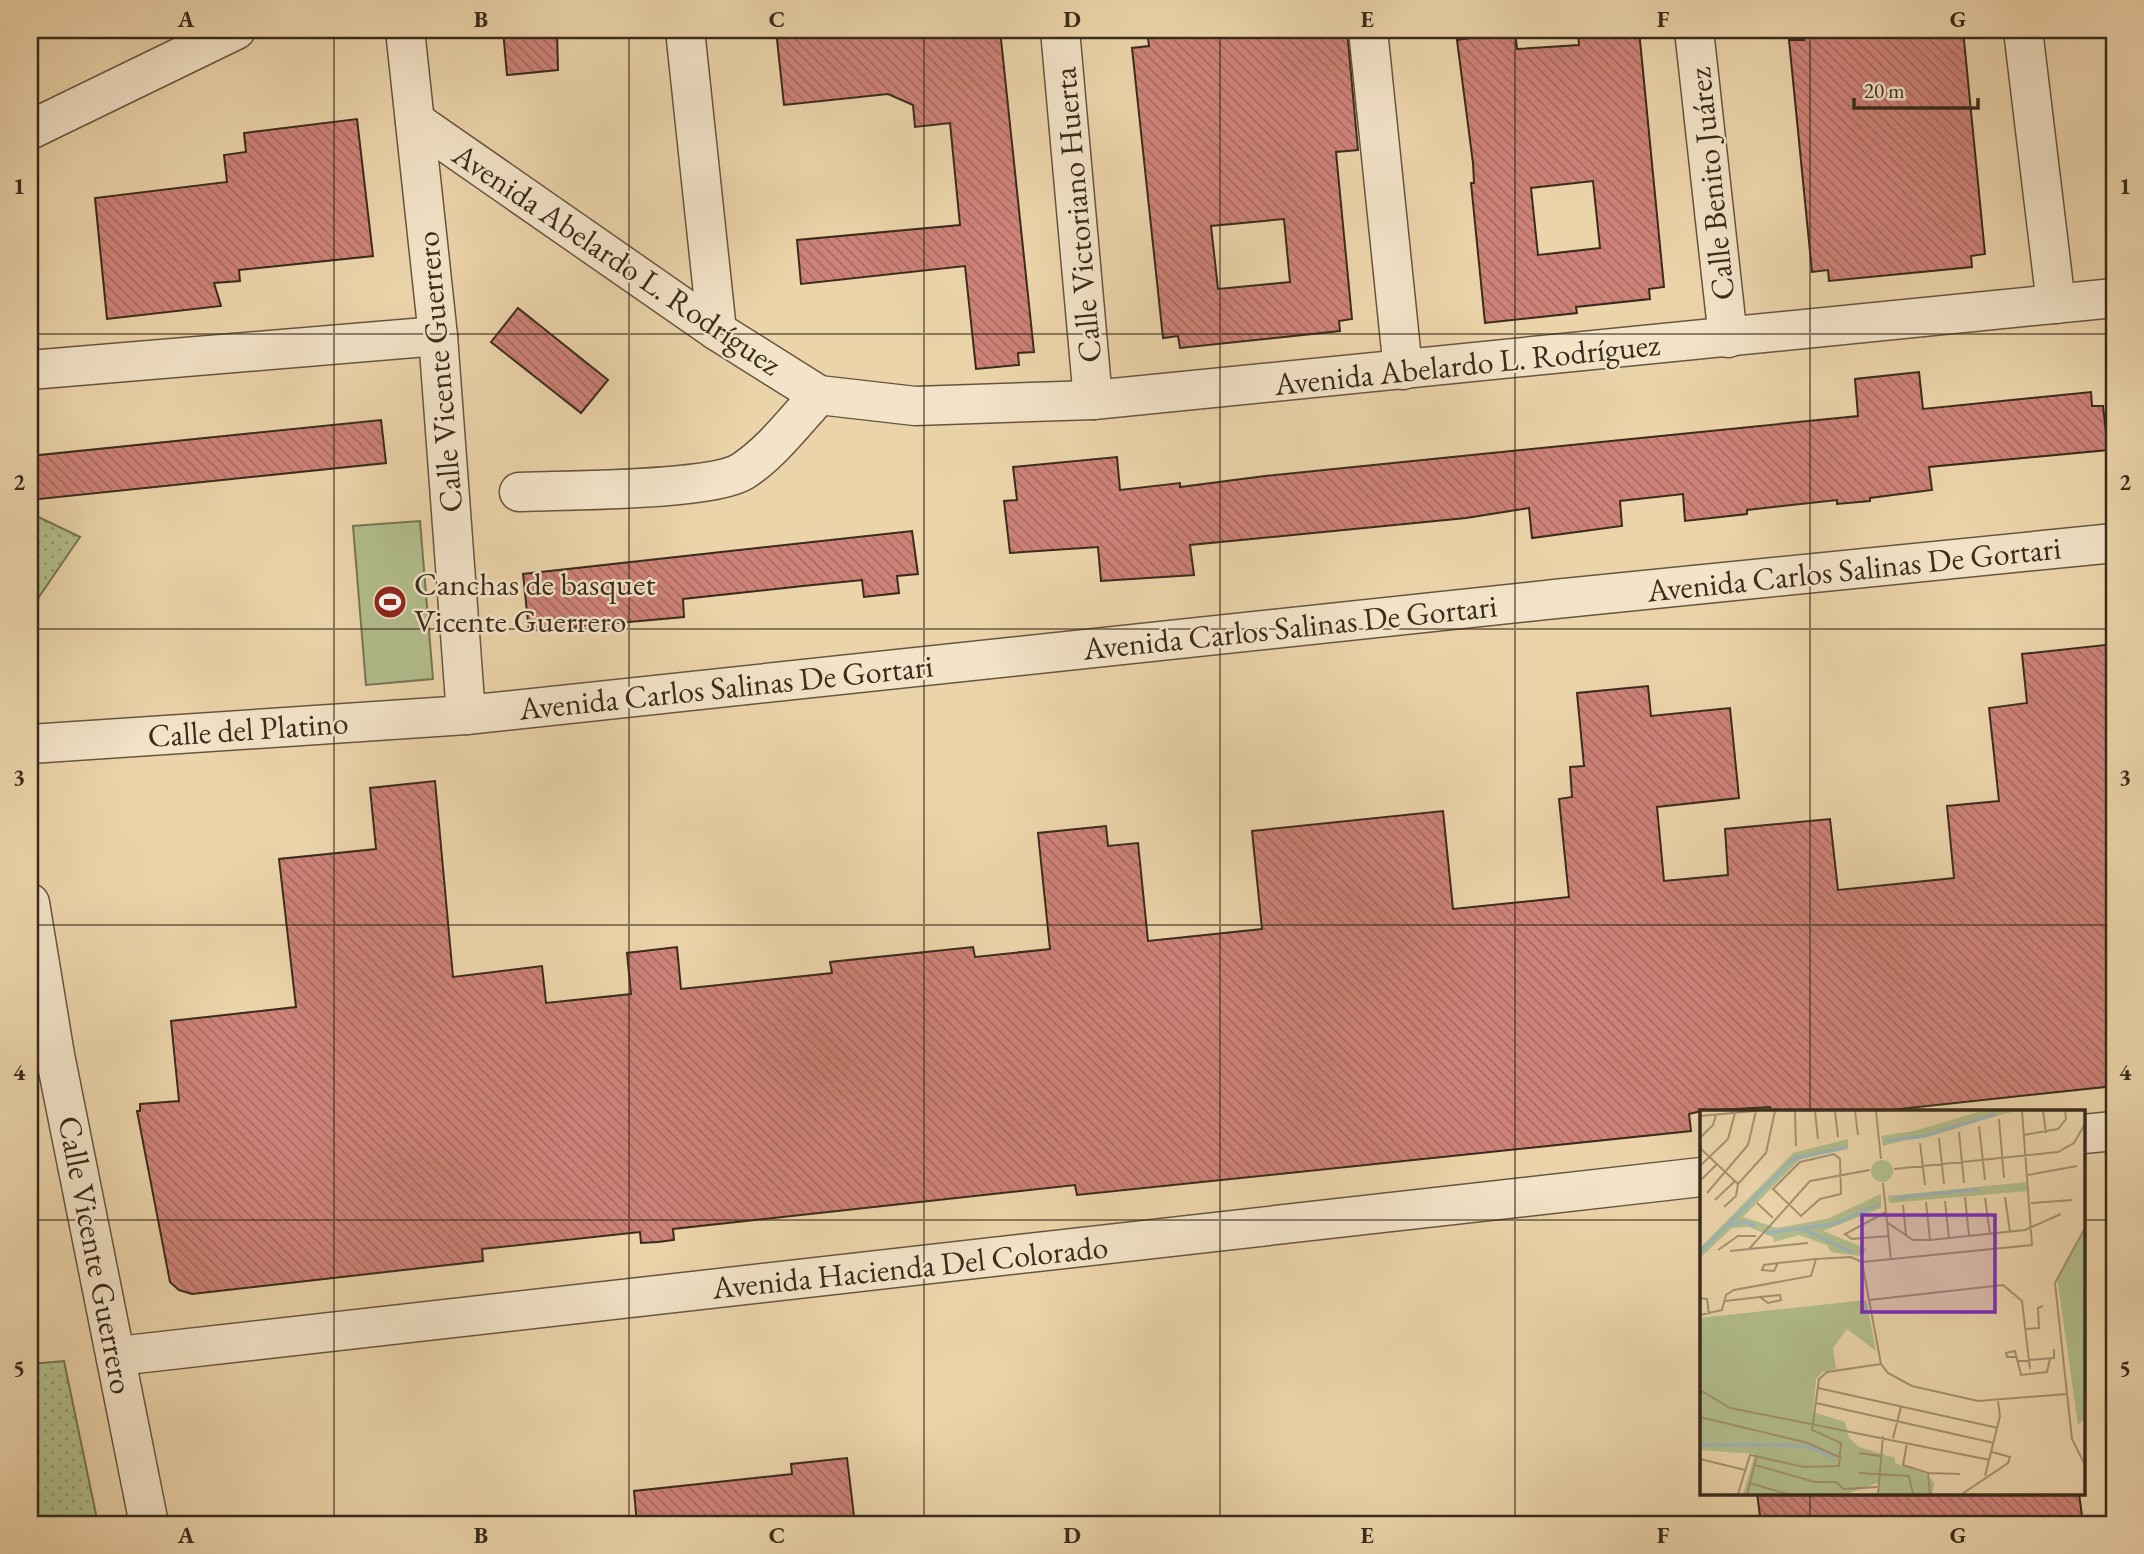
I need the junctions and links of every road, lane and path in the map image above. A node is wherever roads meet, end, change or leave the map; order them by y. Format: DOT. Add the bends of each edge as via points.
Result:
graph roads {
  1 [pos="236,30"];
  2 [pos="405,30"];
  3 [pos="685,30"];
  4 [pos="1060,30"];
  5 [pos="1368,30"];
  6 [pos="1694,30"];
  7 [pos="2023,30"];
  8 [pos="415,121"];
  9 [pos="30,130"];
  10 [pos="2114,298"];
  11 [pos="2056,304"];
  12 [pos="717,331"];
  13 [pos="438,336"];
  14 [pos="1728,338"];
  15 [pos="30,370"];
  16 [pos="1403,370"];
  17 [pos="819,396"];
  18 [pos="1093,400"];
  19 [pos="519,492"];
  20 [pos="2114,543"];
  21 [pos="466,715"];
  22 [pos="30,744"];
  23 [pos="30,903"];
  24 [pos="2114,1130"];
  25 [pos="2084,1134"];
  26 [pos="1700,1177"];
  27 [pos="118,1356"];
  28 [pos="149,1524"];
  1 -- 9 [label="street"];
  2 -- 8 [label="street, Calle Vicente Guerrero"];
  3 -- 12 [label="street"];
  4 -- 18 [label="street, Calle Victoriano Huerta"];
  5 -- 16 [label="street"];
  6 -- 14 [label="street, Calle Benito Juárez"];
  7 -- 11 [label="street"];
  8 -- 12 [label="street, Avenida Abelardo L. Rodríguez"];
  8 -- 13 [label="street, Calle Vicente Guerrero"];
  10 -- 11 [label="street, Avenida Abelardo L. Rodríguez"];
  11 -- 14 [label="street, Avenida Abelardo L. Rodríguez"];
  12 -- 17 [label="street, Avenida Abelardo L. Rodríguez"];
  13 -- 15 [label="street"];
  13 -- 21 [label="street, Calle Vicente Guerrero"];
  14 -- 16 [label="street, Avenida Abelardo L. Rodríguez"];
  16 -- 18 [label="street, Avenida Abelardo L. Rodríguez"];
  17 -- 18 [label="street, Avenida Abelardo L. Rodríguez" via="915,407"];
  17 -- 19 [label="street, Avenida Abelardo L. Rodríguez" via="741,472 710,482"];
  20 -- 21 [label="street, Avenida Carlos Salinas De Gortari"];
  21 -- 22 [label="street, Calle del Platino"];
  23 -- 27 [label="street, Calle Vicente Guerrero" via="55,1055"];
  24 -- 25 [label="street"];
  26 -- 27 [label="street, Avenida Hacienda Del Colorado"];
  27 -- 28 [label="street, Calle Vicente Guerrero"];
}
